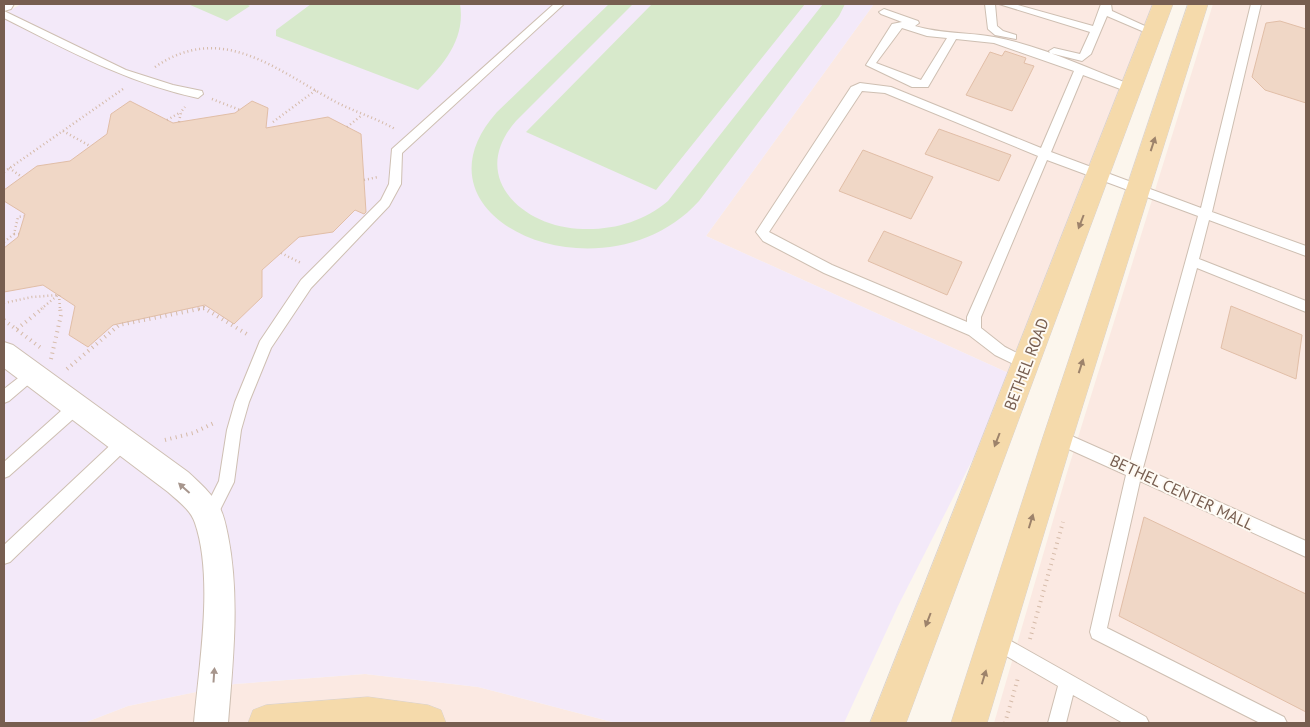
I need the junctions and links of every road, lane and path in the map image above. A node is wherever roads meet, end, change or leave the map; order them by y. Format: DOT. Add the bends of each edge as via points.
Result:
graph roads {
  1 [pos="560,4"];
  2 [pos="990,4"];
  3 [pos="1004,4"];
  4 [pos="1163,4"];
  5 [pos="1198,4"];
  6 [pos="1256,4"];
  7 [pos="1106,6"];
  8 [pos="884,12"];
  9 [pos="4,14"];
  10 [pos="992,27"];
  11 [pos="1096,30"];
  12 [pos="1152,32"];
  13 [pos="953,36"];
  14 [pos="1080,70"];
  15 [pos="316,90"];
  16 [pos="1131,90"];
  17 [pos="198,94"];
  18 [pos="240,110"];
  19 [pos="181,112"];
  20 [pos="362,115"];
  21 [pos="167,120"];
  22 [pos="273,122"];
  23 [pos="347,127"];
  24 [pos="63,131"];
  25 [pos="90,146"];
  26 [pos="1045,155"];
  27 [pos="8,168"];
  28 [pos="1099,176"];
  29 [pos="22,177"];
  30 [pos="1138,190"];
  31 [pos="1205,214"];
  32 [pos="24,216"];
  33 [pos="14,234"];
  34 [pos="20,234"];
  35 [pos="4,242"];
  36 [pos="1306,252"];
  37 [pos="1192,261"];
  38 [pos="59,295"];
  39 [pos="4,302"];
  40 [pos="1306,307"];
  41 [pos="974,332"];
  42 [pos="11,341"];
  43 [pos="265,345"];
  44 [pos="1026,364"];
  45 [pos="41,369"];
  46 [pos="62,374"];
  47 [pos="4,397"];
  48 [pos="242,402"];
  49 [pos="76,407"];
  50 [pos="1058,436"];
  51 [pos="124,442"];
  52 [pos="158,442"];
  53 [pos="1135,470"];
  54 [pos="4,471"];
  55 [pos="209,517"];
  56 [pos="1306,549"];
  57 [pos="4,556"];
  58 [pos="995,640"];
  59 [pos="1068,682"];
  60 [pos="211,723"];
  61 [pos="266,723"];
  62 [pos="428,723"];
  63 [pos="888,723"];
  64 [pos="969,723"];
  65 [pos="1057,723"];
  66 [pos="1140,723"];
  67 [pos="1278,723"];
  1 -- 43 [label="lane" via="396,152 397,173 385,203 306,284"];
  2 -- 10 [label="lane"];
  3 -- 11 [label="lane"];
  4 -- 12 [label="main road, BETHEL ROAD"];
  30 -- 5 [label="main road, one-way"];
  6 -- 31 [label="lane"];
  7 -- 11 [label="lane"];
  7 -- 12 [label="lane" via="1115,16"];
  8 -- 10 [label="lane" via="916,24 939,28 984,32"];
  9 -- 17 [label="lane" via="137,79"];
  10 -- 11 [label="lane" via="999,33 1082,58"];
  12 -- 16 [label="main road, BETHEL ROAD"];
  13 -- 13 [label="lane" via="896,26 871,65 916,84 924,84"];
  13 -- 14 [label="lane" via="994,40"];
  14 -- 16 [label="lane"];
  14 -- 26 [label="lane"];
  15 -- 22 [label="path"];
  16 -- 28 [label="main road, BETHEL ROAD"];
  17 -- 18 [label="path"];
  19 -- 21 [label="path"];
  20 -- 23 [label="path"];
  24 -- 25 [label="path"];
  26 -- 28 [label="lane"];
  26 -- 41 [label="lane" via="974,317"];
  26 -- 41 [label="lane" via="887,90 860,87 762,232 767,238 828,270"];
  27 -- 29 [label="path"];
  28 -- 30 [label="lane"];
  28 -- 44 [label="main road, BETHEL ROAD, one-way"];
  30 -- 31 [label="lane"];
  50 -- 30 [label="main road, one-way"];
  31 -- 36 [label="lane"];
  31 -- 37 [label="lane"];
  32 -- 33 [label="path" via="18,217"];
  33 -- 34 [label="path"];
  33 -- 35 [label="path"];
  37 -- 40 [label="lane"];
  37 -- 53 [label="lane"];
  38 -- 39 [label="path"];
  38 -- 42 [label="path"];
  38 -- 45 [label="path" via="61,315"];
  41 -- 44 [label="lane" via="1000,351"];
  42 -- 45 [label="street"];
  43 -- 46 [label="path" via="204,308 119,324"];
  43 -- 48 [label="lane"];
  44 -- 63 [label="main road, BETHEL ROAD, one-way"];
  45 -- 47 [label="lane"];
  45 -- 49 [label="street"];
  48 -- 52 [label="path" via="211,426"];
  48 -- 55 [label="lane" via="226,482"];
  49 -- 51 [label="street"];
  49 -- 54 [label="lane"];
  50 -- 53 [label="lane, BETHEL CENTER MALL"];
  58 -- 50 [label="main road, one-way"];
  55 -- 51 [label="street, one-way" via="195,497"];
  51 -- 57 [label="lane"];
  53 -- 56 [label="lane, BETHEL CENTER MALL"];
  53 -- 67 [label="lane" via="1098,632"];
  60 -- 55 [label="street, one-way" via="219,616 218,563"];
  58 -- 59 [label="lane"];
  64 -- 58 [label="main road, one-way"];
  59 -- 65 [label="lane"];
  59 -- 66 [label="lane"];
  61 -- 62 [label="main road" via="368,715"];
}
